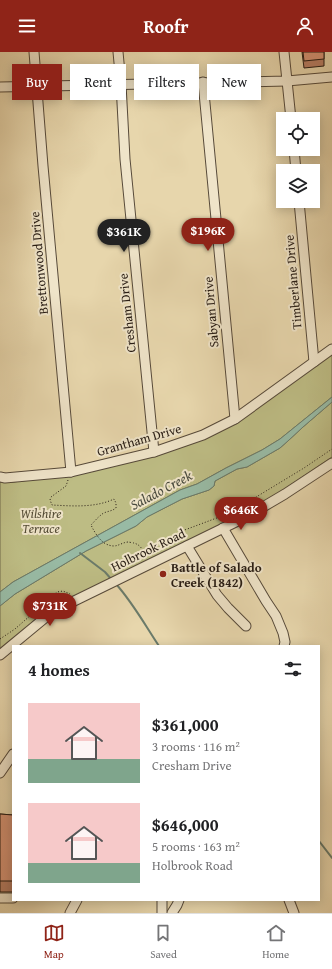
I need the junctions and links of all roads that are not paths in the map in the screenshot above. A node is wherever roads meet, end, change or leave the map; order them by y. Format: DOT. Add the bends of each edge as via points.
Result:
graph roads {
  1 [pos="34,52"];
  2 [pos="118,52"];
  3 [pos="284,52"];
  4 [pos="35,64"];
  5 [pos="119,64"];
  6 [pos="332,77"];
  7 [pos="287,81"];
  8 [pos="203,82"];
  9 [pos="126,84"];
  10 [pos="0,87"];
  11 [pos="12,87"];
  12 [pos="38,100"];
  13 [pos="122,100"];
  14 [pos="289,112"];
  15 [pos="300,208"];
  16 [pos="332,349"];
  17 [pos="314,362"];
  18 [pos="234,419"];
  19 [pos="154,452"];
  20 [pos="332,463"];
  21 [pos="71,472"];
  22 [pos="0,477"];
  23 [pos="223,528"];
  24 [pos="187,546"];
  25 [pos="246,626"];
  26 [pos="12,645"];
  27 [pos="12,645"];
  28 [pos="284,645"];
  29 [pos="0,655"];
  30 [pos="12,755"];
  31 [pos="0,773"];
  32 [pos="0,898"];
  33 [pos="12,898"];
  34 [pos="76,901"];
  35 [pos="162,901"];
  36 [pos="179,901"];
  37 [pos="289,901"];
  38 [pos="70,913"];
  39 [pos="162,913"];
  40 [pos="172,913"];
  41 [pos="294,913"];
  1 -- 4 [label="street, Brettonwood Drive"];
  2 -- 5 [label="street, Cresham Drive"];
  3 -- 7 [label="street"];
  6 -- 7 [label="street"];
  7 -- 8 [label="street"];
  7 -- 14 [label="street"];
  8 -- 9 [label="street"];
  8 -- 18 [label="street, Sabyan Drive"];
  10 -- 11 [label="street"];
  12 -- 21 [label="street, Brettonwood Drive"];
  13 -- 19 [label="street, Cresham Drive" via="125,160"];
  15 -- 17 [label="street, Timberlane Drive"];
  16 -- 17 [label="street, Grantham Drive"];
  17 -- 18 [label="street, Grantham Drive"];
  18 -- 19 [label="street, Grantham Drive" via="203,435"];
  19 -- 21 [label="street, Grantham Drive"];
  20 -- 23 [label="street, Holbrook Road" via="285,494"];
  21 -- 22 [label="street, Grantham Drive"];
  23 -- 24 [label="street, Holbrook Road"];
  23 -- 28 [label="street" via="276,616 284,633"];
  24 -- 25 [label="street" via="217,595"];
  24 -- 26 [label="street, Holbrook Road" via="136,567 64,606 46,617"];
  27 -- 29 [label="street, Holbrook Road"];
  30 -- 31 [label="street"];
  32 -- 33 [label="street"];
  34 -- 38 [label="street"];
  35 -- 39 [label="street"];
  36 -- 40 [label="street"];
  37 -- 41 [label="street"];
}
